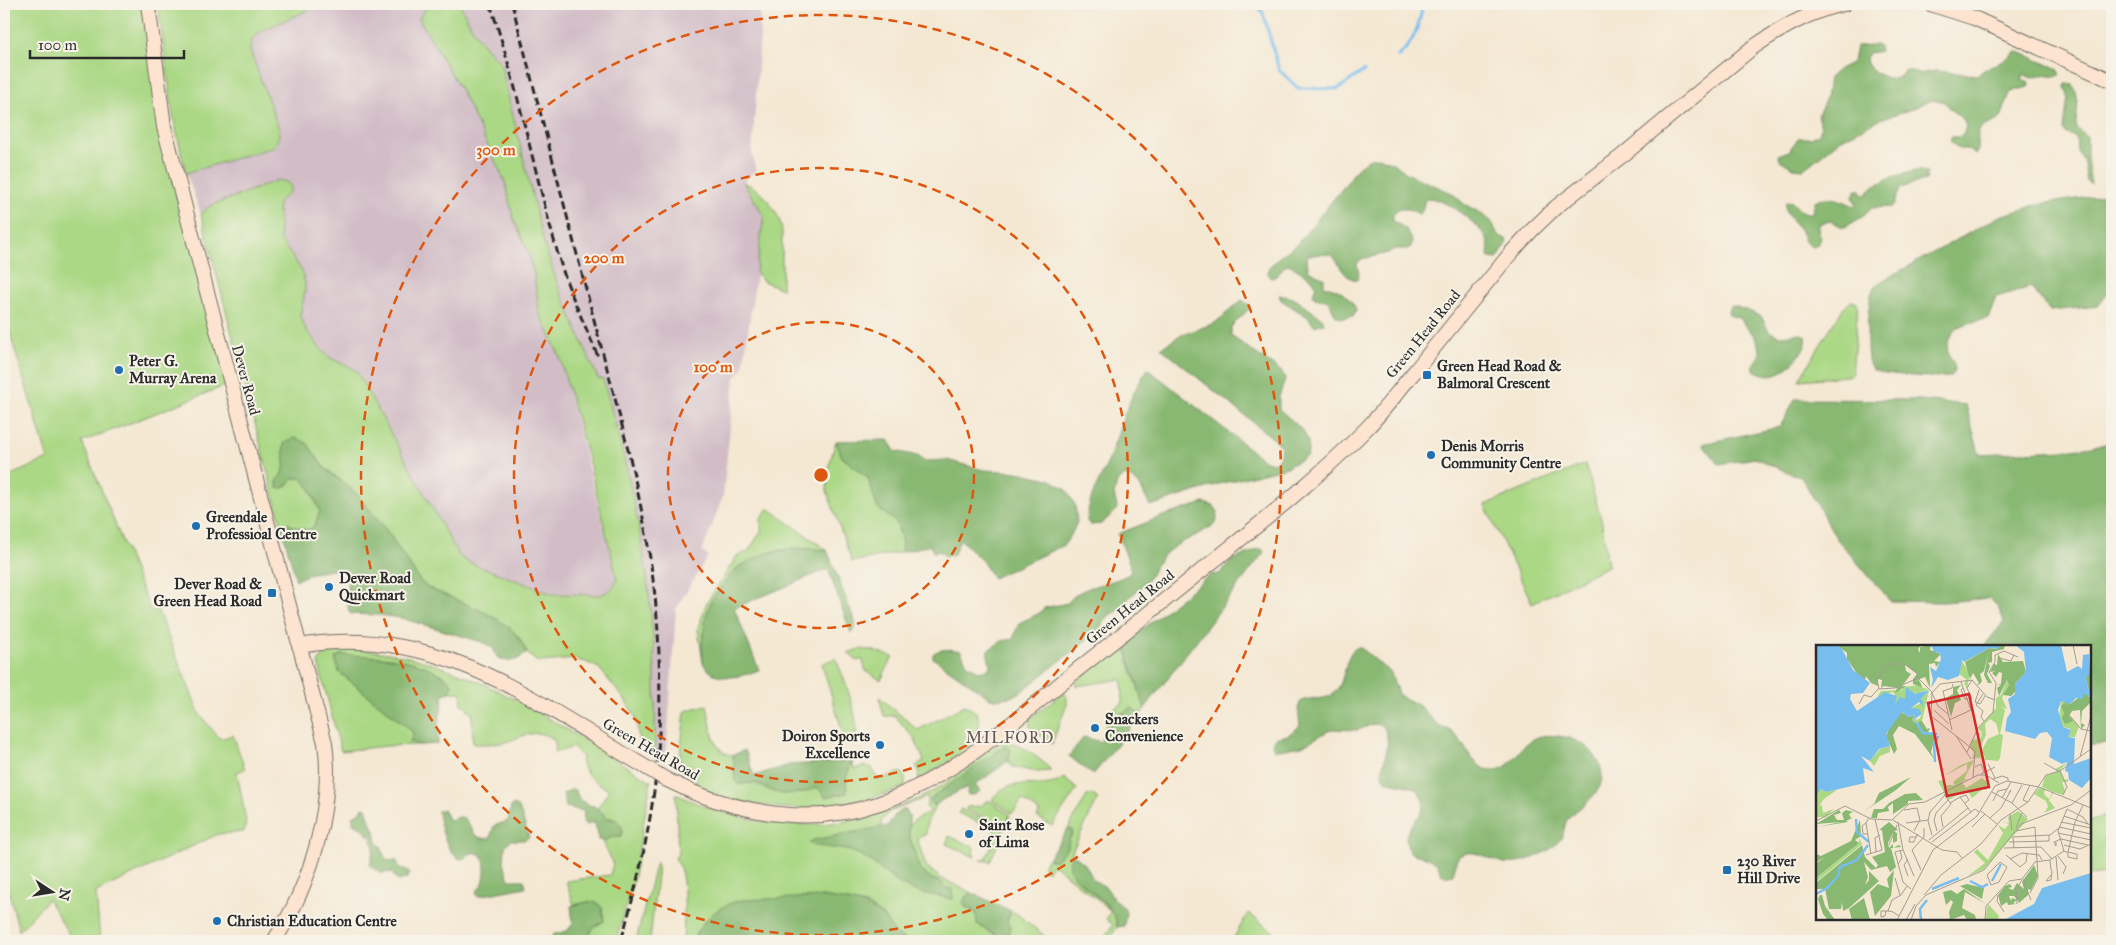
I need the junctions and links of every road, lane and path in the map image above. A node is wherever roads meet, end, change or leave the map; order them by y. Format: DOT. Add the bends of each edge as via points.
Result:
graph roads {
  1 [pos="148,4"];
  2 [pos="1844,4"];
  3 [pos="1930,4"];
  4 [pos="2112,81"];
  5 [pos="299,646"];
  6 [pos="274,941"];
  1 -- 5 [label="street, Dever Road" via="164,127"];
  2 -- 5 [label="street, Green Head Road, bridge" via="1773,33 1556,206 1521,242 1371,423 1314,478 1010,726 950,769 912,790 875,805 820,815 790,816 750,811 694,793 667,780 506,684 453,660 402,646 363,641"];
  3 -- 4 [label="street" via="1967,15"];
  5 -- 6 [label="street, Dever Road" via="322,727 327,762 322,812 312,857 298,898"];
}
